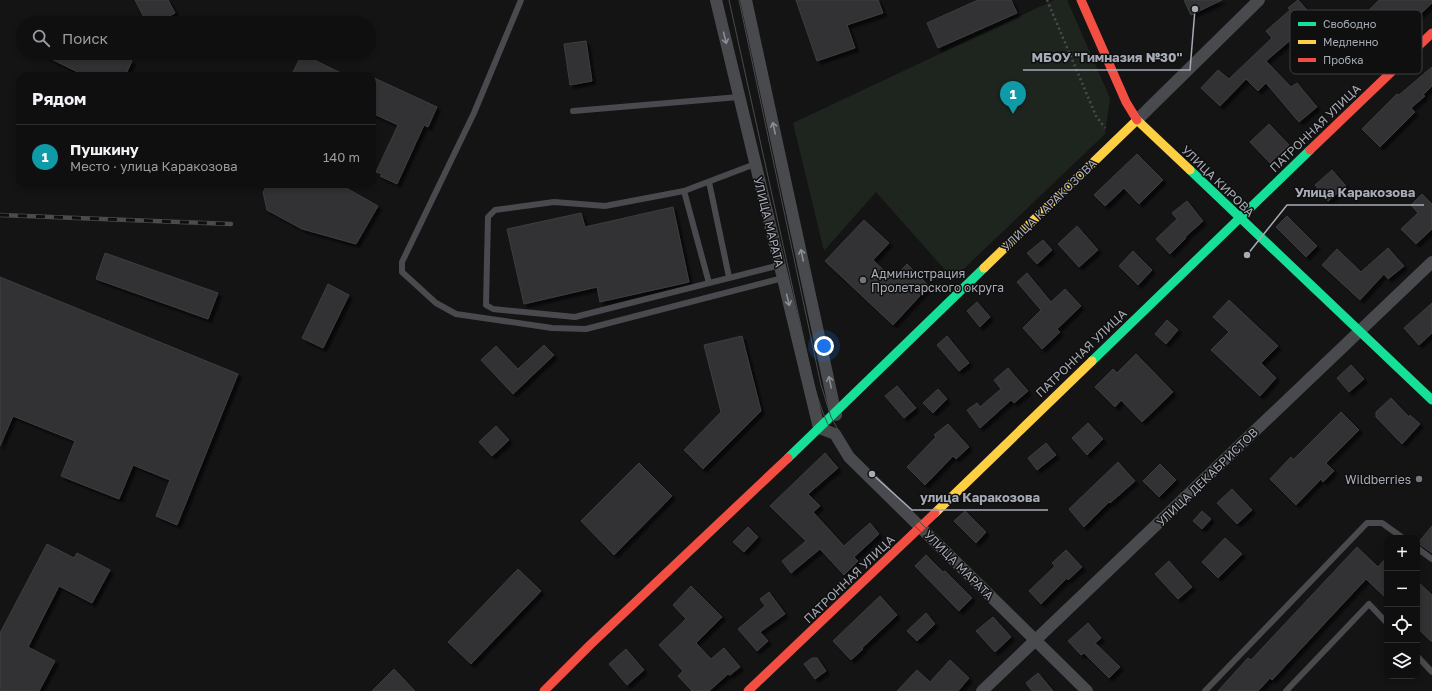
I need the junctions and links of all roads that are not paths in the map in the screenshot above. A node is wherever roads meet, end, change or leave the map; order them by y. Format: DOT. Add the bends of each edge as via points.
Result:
graph roads {
  1 [pos="521,0"];
  2 [pos="716,0"];
  3 [pos="746,0"];
  4 [pos="1080,0"];
  5 [pos="1259,0"];
  6 [pos="1432,32"];
  7 [pos="1422,42"];
  8 [pos="1388,74"];
  9 [pos="739,97"];
  10 [pos="573,111"];
  11 [pos="1137,120"];
  12 [pos="755,164"];
  13 [pos="709,182"];
  14 [pos="684,190"];
  15 [pos="1238,217"];
  16 [pos="1432,262"];
  17 [pos="780,265"];
  18 [pos="729,277"];
  19 [pos="783,278"];
  20 [pos="709,283"];
  21 [pos="1360,331"];
  22 [pos="1432,400"];
  23 [pos="836,412"];
  24 [pos="819,428"];
  25 [pos="835,434"];
  26 [pos="920,527"];
  27 [pos="1398,535"];
  28 [pos="1420,550"];
  29 [pos="1432,559"];
  30 [pos="1384,620"];
  31 [pos="1035,640"];
  32 [pos="1420,659"];
  33 [pos="1432,672"];
  34 [pos="544,691"];
  35 [pos="748,691"];
  36 [pos="982,691"];
  37 [pos="1087,691"];
  38 [pos="1205,691"];
  39 [pos="1286,691"];
  1 -- 19 [label="lane" via="474,113 402,262 402,272 436,303 456,314 552,328 586,329"];
  2 -- 9 [label="street, УЛИЦА МАРАТА, one-way"];
  23 -- 3 [label="street, УЛИЦА МАРАТА, one-way"];
  4 -- 11 [label="main road, УЛИЦА КИРОВА" via="1126,102"];
  5 -- 11 [label="street, УЛИЦА КАРАКОЗОВА"];
  6 -- 7 [label="main road, ПАТРОННАЯ УЛИЦА"];
  8 -- 15 [label="main road, ПАТРОННАЯ УЛИЦА"];
  9 -- 10 [label="lane"];
  9 -- 12 [label="street, УЛИЦА МАРАТА"];
  11 -- 15 [label="main road, УЛИЦА КИРОВА"];
  11 -- 23 [label="main road, УЛИЦА КАРАКОЗОВА"];
  12 -- 13 [label="lane"];
  12 -- 17 [label="street, УЛИЦА МАРАТА"];
  13 -- 14 [label="lane"];
  13 -- 18 [label="lane"];
  14 -- 20 [label="lane"];
  14 -- 20 [label="lane" via="605,206 554,202 495,210 488,217 486,305 493,310 576,317"];
  15 -- 21 [label="main road, УЛИЦА КИРОВА"];
  15 -- 26 [label="main road, ПАТРОННАЯ УЛИЦА"];
  16 -- 21 [label="street, УЛИЦА ДЕКАБРИСТОВ"];
  17 -- 18 [label="lane"];
  17 -- 19 [label="street, УЛИЦА МАРАТА"];
  18 -- 20 [label="lane"];
  19 -- 24 [label="street, УЛИЦА МАРАТА, one-way"];
  21 -- 22 [label="main road, УЛИЦА КИРОВА"];
  21 -- 31 [label="street, УЛИЦА ДЕКАБРИСТОВ"];
  23 -- 24 [label="main road, УЛИЦА КАРАКОЗОВА"];
  23 -- 25 [label="street, УЛИЦА МАРАТА"];
  24 -- 25 [label="street"];
  24 -- 34 [label="main road, УЛИЦА КАРАКОЗОВА"];
  25 -- 26 [label="street, УЛИЦА МАРАТА" via="849,457"];
  26 -- 31 [label="street, УЛИЦА МАРАТА"];
  26 -- 35 [label="main road, ПАТРОННАЯ УЛИЦА"];
  27 -- 38 [label="lane" via="1382,524 1367,523"];
  28 -- 29 [label="lane"];
  30 -- 39 [label="lane" via="1369,604"];
  31 -- 36 [label="street, УЛИЦА ДЕКАБРИСТОВ"];
  31 -- 37 [label="street, УЛИЦА МАРАТА"];
  32 -- 33 [label="lane"];
}
